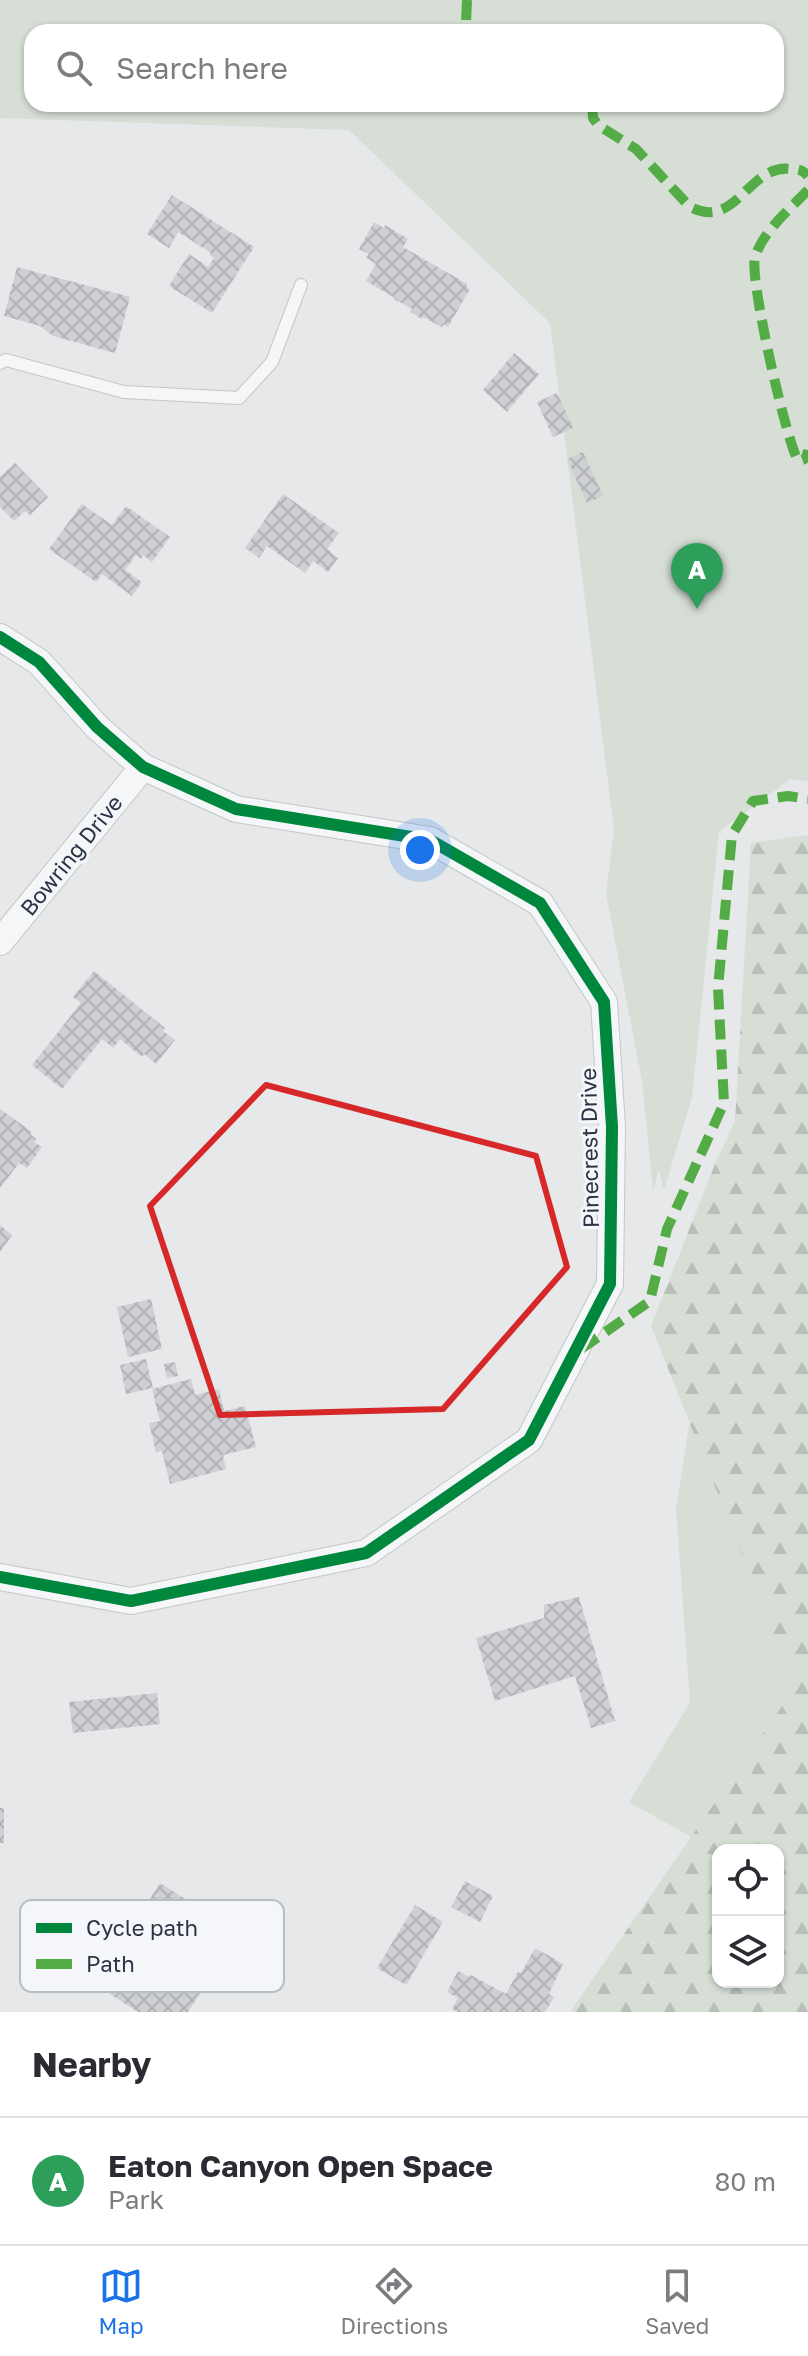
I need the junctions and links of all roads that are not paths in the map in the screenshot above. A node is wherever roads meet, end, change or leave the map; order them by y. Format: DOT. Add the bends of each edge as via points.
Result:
graph roads {
  1 [pos="301,285"];
  2 [pos="0,363"];
  3 [pos="0,637"];
  4 [pos="143,767"];
  5 [pos="0,942"];
  6 [pos="0,1577"];
  1 -- 2 [label="lane" via="272,362 239,398 124,392 6,360"];
  3 -- 4 [label="street, Pinecrest Drive" via="39,662 97,727"];
  4 -- 5 [label="street, Bowring Drive"];
  4 -- 6 [label="street, Pinecrest Drive" via="236,809 430,840 540,903 604,1002 612,1127 610,1284 529,1440 366,1553 131,1601"];
}
